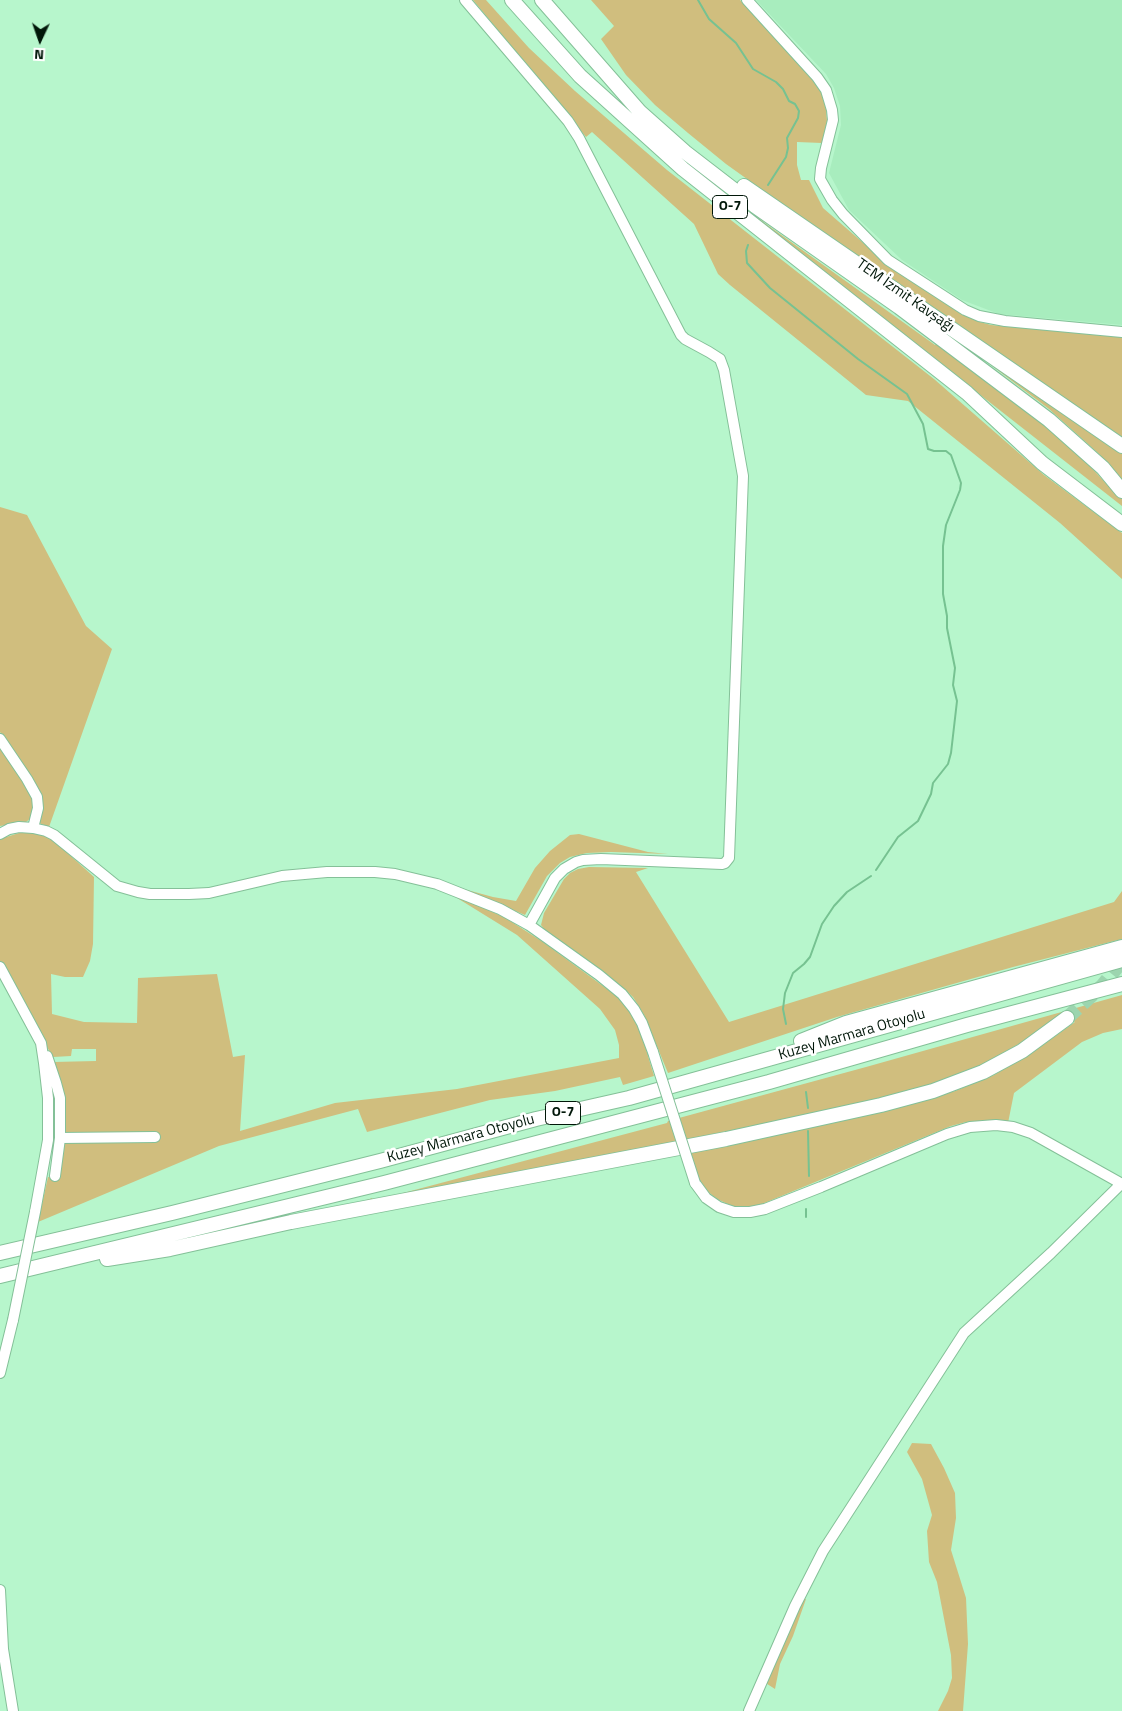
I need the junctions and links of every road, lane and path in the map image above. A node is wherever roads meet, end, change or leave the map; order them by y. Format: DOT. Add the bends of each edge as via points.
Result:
graph roads {
  1 [pos="465,0"];
  2 [pos="512,0"];
  3 [pos="542,0"];
  4 [pos="747,0"];
  5 [pos="685,152"];
  6 [pos="1122,332"];
  7 [pos="967,394"];
  8 [pos="1122,446"];
  9 [pos="1122,491"];
  10 [pos="1122,513"];
  11 [pos="1122,524"];
  12 [pos="0,739"];
  13 [pos="34,828"];
  14 [pos="0,834"];
  15 [pos="529,925"];
  16 [pos="1122,947"];
  17 [pos="1122,960"];
  18 [pos="0,967"];
  19 [pos="1122,984"];
  20 [pos="1067,1018"];
  21 [pos="41,1043"];
  22 [pos="734,1068"];
  23 [pos="155,1137"];
  24 [pos="60,1138"];
  25 [pos="55,1176"];
  26 [pos="1122,1184"];
  27 [pos="0,1253"];
  28 [pos="0,1276"];
  29 [pos="0,1373"];
  30 [pos="0,1590"];
  31 [pos="13,1711"];
  32 [pos="749,1711"];
  1 -- 15 [label="street" via="568,120 681,335 720,359 743,476 729,858 725,864 601,859 576,862 555,878"];
  2 -- 7 [label="highway, O-7" via="580,76 683,169"];
  3 -- 5 [label="highway, O-7" via="640,112"];
  4 -- 6 [label="street" via="826,90 832,120 820,179 843,214 888,260 979,316"];
  5 -- 8 [label="highway, TEM İzmit Kavşağı / O-7" via="732,177"];
  5 -- 9 [label="highway" via="1041,414 1103,468"];
  7 -- 10 [label="highway, O-7"];
  7 -- 11 [label="highway" via="1042,463"];
  12 -- 13 [label="street" via="37,797"];
  13 -- 14 [label="street" via="13,828"];
  13 -- 15 [label="street" via="54,835 118,886 138,892 209,893 282,876 375,872 437,884 500,909"];
  15 -- 26 [label="street, bridge" via="622,994 634,1009 653,1052 695,1183 706,1198 719,1207 734,1212 765,1209 947,1134 970,1127 996,1125 1031,1133"];
  16 -- 22 [label="highway" via="846,1023"];
  17 -- 22 [label="highway, Kuzey Marmara Otoyolu / O-7"];
  18 -- 21 [label="street"];
  19 -- 28 [label="highway, Kuzey Marmara Otoyolu / O-7" via="375,1186"];
  20 -- 28 [label="highway" via="1022,1051 983,1072 933,1091 881,1104 726,1139 290,1222 170,1249"];
  21 -- 24 [label="street" via="60,1098"];
  21 -- 29 [label="street, bridge" via="49,1120 46,1155"];
  22 -- 27 [label="highway, Kuzey Marmara Otoyolu / O-7" via="380,1161"];
  23 -- 24 [label="street"];
  24 -- 25 [label="street"];
  26 -- 32 [label="street" via="964,1334 823,1551"];
  30 -- 31 [label="street" via="3,1649"];
}
